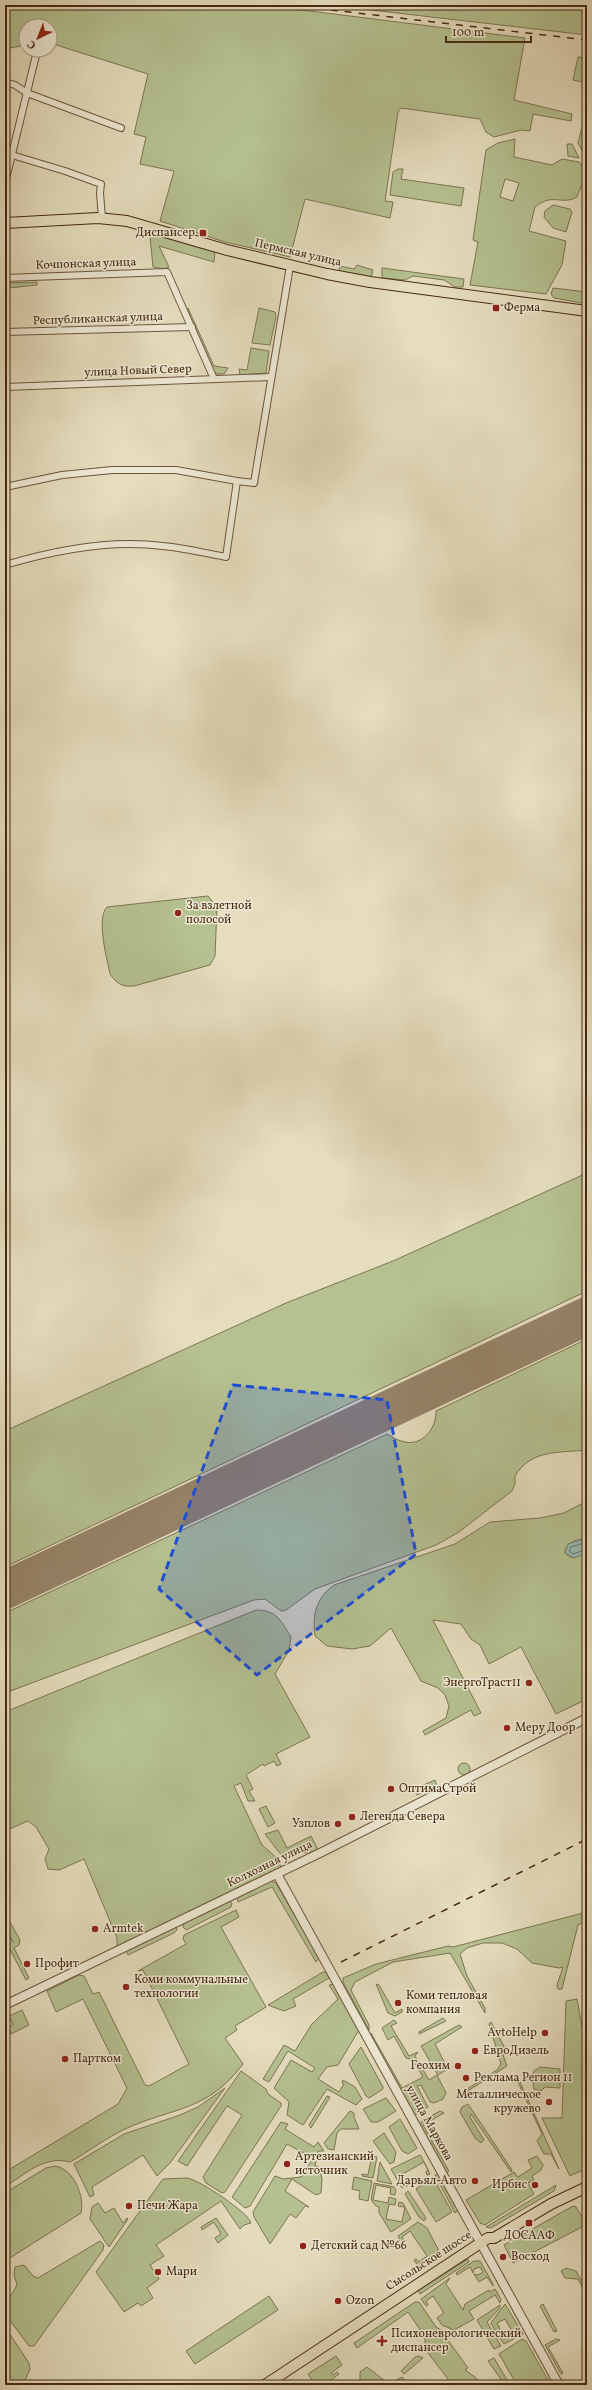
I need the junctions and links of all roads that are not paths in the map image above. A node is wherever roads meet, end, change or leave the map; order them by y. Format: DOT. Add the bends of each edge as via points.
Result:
graph roads {
  1 [pos="35,58"];
  2 [pos="5,82"];
  3 [pos="27,93"];
  4 [pos="122,128"];
  5 [pos="5,153"];
  6 [pos="12,154"];
  7 [pos="5,183"];
  8 [pos="102,218"];
  9 [pos="5,223"];
  10 [pos="290,266"];
  11 [pos="5,278"];
  12 [pos="587,311"];
  13 [pos="192,327"];
  14 [pos="5,332"];
  15 [pos="271,377"];
  16 [pos="214,379"];
  17 [pos="5,387"];
  18 [pos="237,481"];
  19 [pos="5,487"];
  20 [pos="5,523"];
  21 [pos="5,565"];
  22 [pos="587,1718"];
  23 [pos="277,1874"];
  24 [pos="5,2005"];
  25 [pos="587,2180"];
  26 [pos="587,2187"];
  27 [pos="484,2241"];
  28 [pos="265,2385"];
  29 [pos="559,2385"];
  1 -- 3 [label="street"];
  2 -- 3 [label="street"];
  3 -- 4 [label="street"];
  3 -- 6 [label="street"];
  5 -- 6 [label="street"];
  6 -- 7 [label="street"];
  6 -- 8 [label="street" via="101,184"];
  8 -- 9 [label="main road, Пермская улица"];
  8 -- 10 [label="main road, Пермская улица" via="138,224"];
  10 -- 12 [label="main road, Пермская улица" via="370,282"];
  10 -- 15 [label="street"];
  11 -- 13 [label="street, Кочпонская улица" via="167,272"];
  13 -- 14 [label="street, Республиканская улица"];
  13 -- 16 [label="street"];
  15 -- 16 [label="street, улица Новый Север"];
  15 -- 18 [label="street" via="254,483"];
  16 -- 17 [label="street, улица Новый Север"];
  18 -- 19 [label="street" via="176,470 112,470 62,475"];
  18 -- 21 [label="street" via="226,557 162,545 108,544 49,553"];
  20 -- 21 [label="street"];
  22 -- 23 [label="street, Колхозная улица"];
  23 -- 24 [label="street, Колхозная улица"];
  23 -- 27 [label="street, улица Маркова"];
  25 -- 27 [label="main road, Сысольское шоссе" via="517,2216 490,2233"];
  26 -- 27 [label="main road, Сысольское шоссе" via="550,2204 494,2238"];
  27 -- 28 [label="main road, Сысольское шоссе"];
  27 -- 29 [label="street, улица Маркова"];
}
